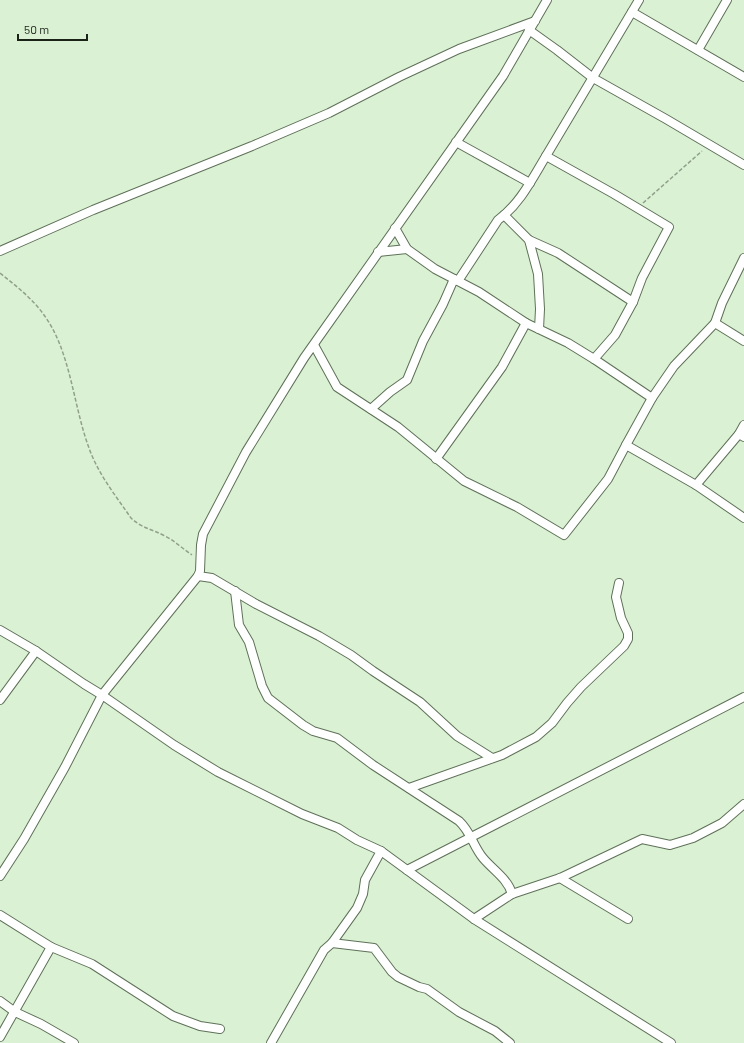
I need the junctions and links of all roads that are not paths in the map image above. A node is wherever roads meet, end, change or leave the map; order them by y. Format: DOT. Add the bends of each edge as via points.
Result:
graph roads {
  1 [pos="547,0"];
  2 [pos="639,0"];
  3 [pos="727,0"];
  4 [pos="632,12"];
  5 [pos="535,21"];
  6 [pos="530,30"];
  7 [pos="698,50"];
  8 [pos="744,77"];
  9 [pos="592,78"];
  10 [pos="456,142"];
  11 [pos="546,156"];
  12 [pos="744,166"];
  13 [pos="530,183"];
  14 [pos="504,216"];
  15 [pos="395,228"];
  16 [pos="529,240"];
  17 [pos="408,249"];
  18 [pos="0,251"];
  19 [pos="378,252"];
  20 [pos="744,258"];
  21 [pos="456,280"];
  22 [pos="633,302"];
  23 [pos="526,323"];
  24 [pos="715,323"];
  25 [pos="539,329"];
  26 [pos="744,341"];
  27 [pos="314,344"];
  28 [pos="594,359"];
  29 [pos="652,398"];
  30 [pos="371,409"];
  31 [pos="744,425"];
  32 [pos="742,435"];
  33 [pos="626,445"];
  34 [pos="436,459"];
  35 [pos="696,485"];
  36 [pos="744,518"];
  37 [pos="198,576"];
  38 [pos="619,583"];
  39 [pos="235,591"];
  40 [pos="0,630"];
  41 [pos="36,651"];
  42 [pos="102,694"];
  43 [pos="744,697"];
  44 [pos="0,700"];
  45 [pos="492,758"];
  46 [pos="409,788"];
  47 [pos="744,804"];
  48 [pos="472,837"];
  49 [pos="381,851"];
  50 [pos="407,870"];
  51 [pos="0,876"];
  52 [pos="560,878"];
  53 [pos="512,894"];
  54 [pos="0,915"];
  55 [pos="474,919"];
  56 [pos="628,919"];
  57 [pos="332,943"];
  58 [pos="51,947"];
  59 [pos="0,1001"];
  60 [pos="15,1012"];
  61 [pos="220,1029"];
  62 [pos="0,1037"];
  63 [pos="74,1043"];
  64 [pos="270,1043"];
  65 [pos="510,1043"];
  66 [pos="671,1043"];
  1 -- 5 [label="street"];
  2 -- 4 [label="street"];
  3 -- 7 [label="street"];
  4 -- 7 [label="street"];
  4 -- 9 [label="street"];
  5 -- 6 [label="street"];
  5 -- 18 [label="street" via="459,49 329,113"];
  6 -- 9 [label="street"];
  6 -- 10 [label="street" via="503,76"];
  7 -- 8 [label="street"];
  9 -- 11 [label="street"];
  9 -- 12 [label="street"];
  10 -- 13 [label="street"];
  10 -- 15 [label="street"];
  11 -- 13 [label="street"];
  11 -- 22 [label="street" via="669,228 642,278"];
  13 -- 14 [label="street"];
  14 -- 16 [label="street"];
  14 -- 21 [label="street" via="498,220"];
  15 -- 17 [label="street"];
  15 -- 19 [label="street"];
  16 -- 22 [label="street" via="558,253"];
  16 -- 25 [label="street" via="538,274"];
  17 -- 19 [label="street"];
  17 -- 21 [label="street" via="435,269"];
  19 -- 27 [label="street"];
  20 -- 24 [label="street"];
  21 -- 23 [label="street"];
  21 -- 30 [label="street" via="423,340 407,380"];
  22 -- 28 [label="street" via="615,335"];
  23 -- 25 [label="street"];
  23 -- 34 [label="street" via="502,367"];
  24 -- 26 [label="street"];
  24 -- 29 [label="street" via="674,366"];
  25 -- 28 [label="street"];
  27 -- 30 [label="street" via="337,387"];
  27 -- 37 [label="street" via="246,452 208,524 201,545"];
  28 -- 29 [label="street"];
  29 -- 33 [label="street"];
  30 -- 34 [label="street" via="398,427"];
  31 -- 32 [label="street"];
  32 -- 35 [label="street"];
  33 -- 34 [label="street" via="608,479 564,535 517,507 464,481"];
  33 -- 35 [label="street"];
  35 -- 36 [label="street"];
  37 -- 39 [label="street" via="212,578"];
  37 -- 42 [label="street"];
  38 -- 45 [label="street" via="616,597 621,618 628,632 624,646 581,687 544,731 525,744"];
  39 -- 45 [label="street" via="351,655 420,702 457,736"];
  39 -- 46 [label="street" via="239,625 249,642 268,698 303,725 313,731 337,738"];
  40 -- 41 [label="street"];
  41 -- 42 [label="street"];
  41 -- 44 [label="street"];
  42 -- 49 [label="street" via="174,745 218,772"];
  42 -- 51 [label="street" via="65,767"];
  43 -- 48 [label="street"];
  45 -- 46 [label="street"];
  46 -- 48 [label="street" via="459,821"];
  47 -- 52 [label="street" via="722,823 693,838 670,845 642,839"];
  48 -- 50 [label="street"];
  48 -- 53 [label="street" via="478,852 510,886"];
  49 -- 50 [label="street"];
  49 -- 57 [label="street" via="365,880 357,908"];
  50 -- 55 [label="street"];
  52 -- 53 [label="street"];
  52 -- 56 [label="street"];
  53 -- 55 [label="street"];
  54 -- 58 [label="street"];
  55 -- 66 [label="street"];
  57 -- 64 [label="street" via="324,950"];
  57 -- 65 [label="street" via="374,948 398,978 427,989"];
  58 -- 60 [label="street"];
  58 -- 61 [label="street" via="92,964 173,1016 200,1026"];
  59 -- 60 [label="street"];
  60 -- 62 [label="street"];
  60 -- 63 [label="street"];
}
